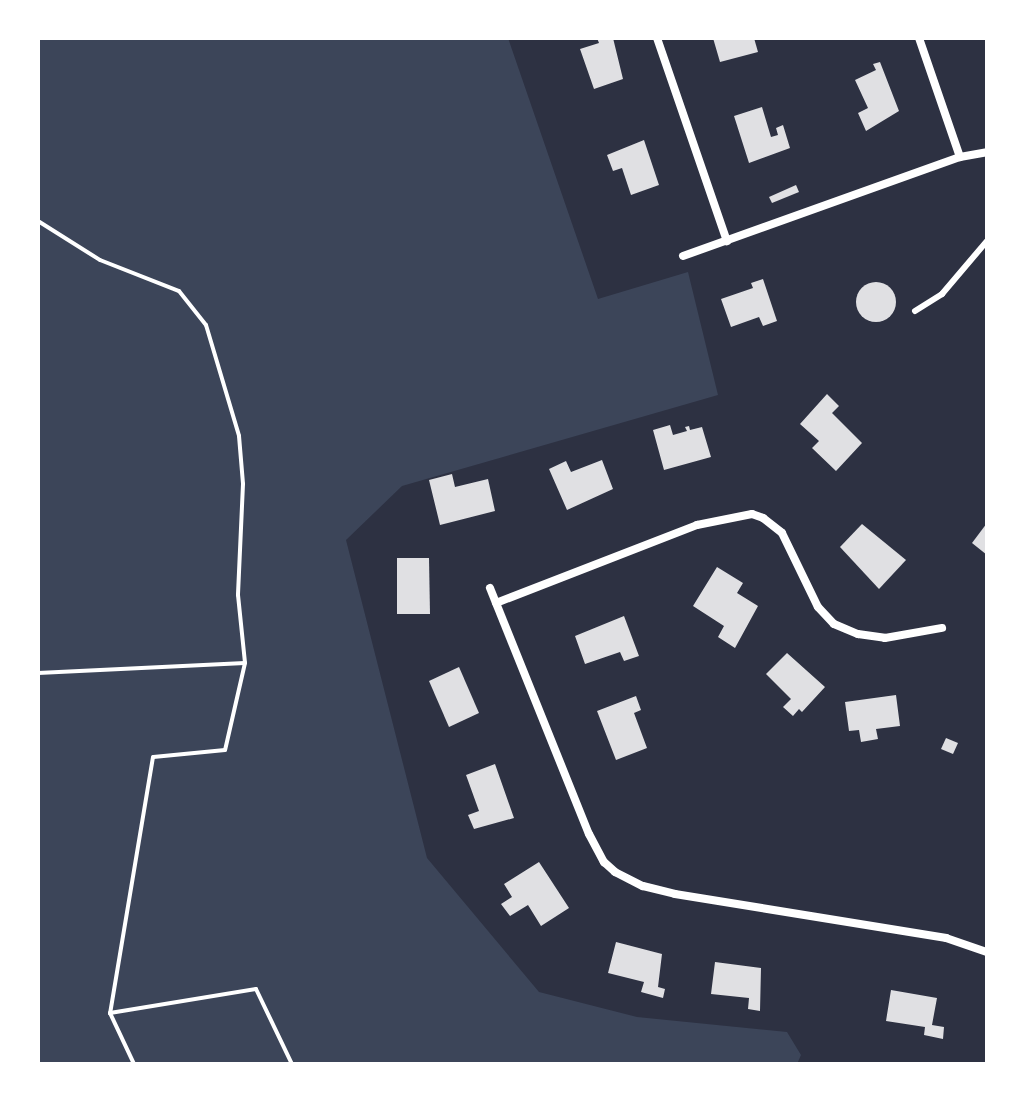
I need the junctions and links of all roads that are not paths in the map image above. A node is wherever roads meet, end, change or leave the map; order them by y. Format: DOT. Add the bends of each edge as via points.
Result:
graph roads {
  1 [pos="657,38"];
  2 [pos="919,38"];
  3 [pos="987,152"];
  4 [pos="960,157"];
  5 [pos="727,241"];
  6 [pos="987,241"];
  7 [pos="683,256"];
  8 [pos="915,311"];
  9 [pos="490,588"];
  10 [pos="496,603"];
  11 [pos="942,628"];
  12 [pos="987,952"];
  1 -- 5 [label="street"];
  2 -- 4 [label="street"];
  3 -- 4 [label="street"];
  4 -- 5 [label="street"];
  5 -- 7 [label="street"];
  6 -- 8 [label="lane" via="942,294"];
  9 -- 10 [label="street"];
  10 -- 11 [label="street" via="697,525 752,514 782,533 818,607 834,624 885,638"];
  10 -- 12 [label="street" via="589,834 615,872 675,894 946,938"];
}
